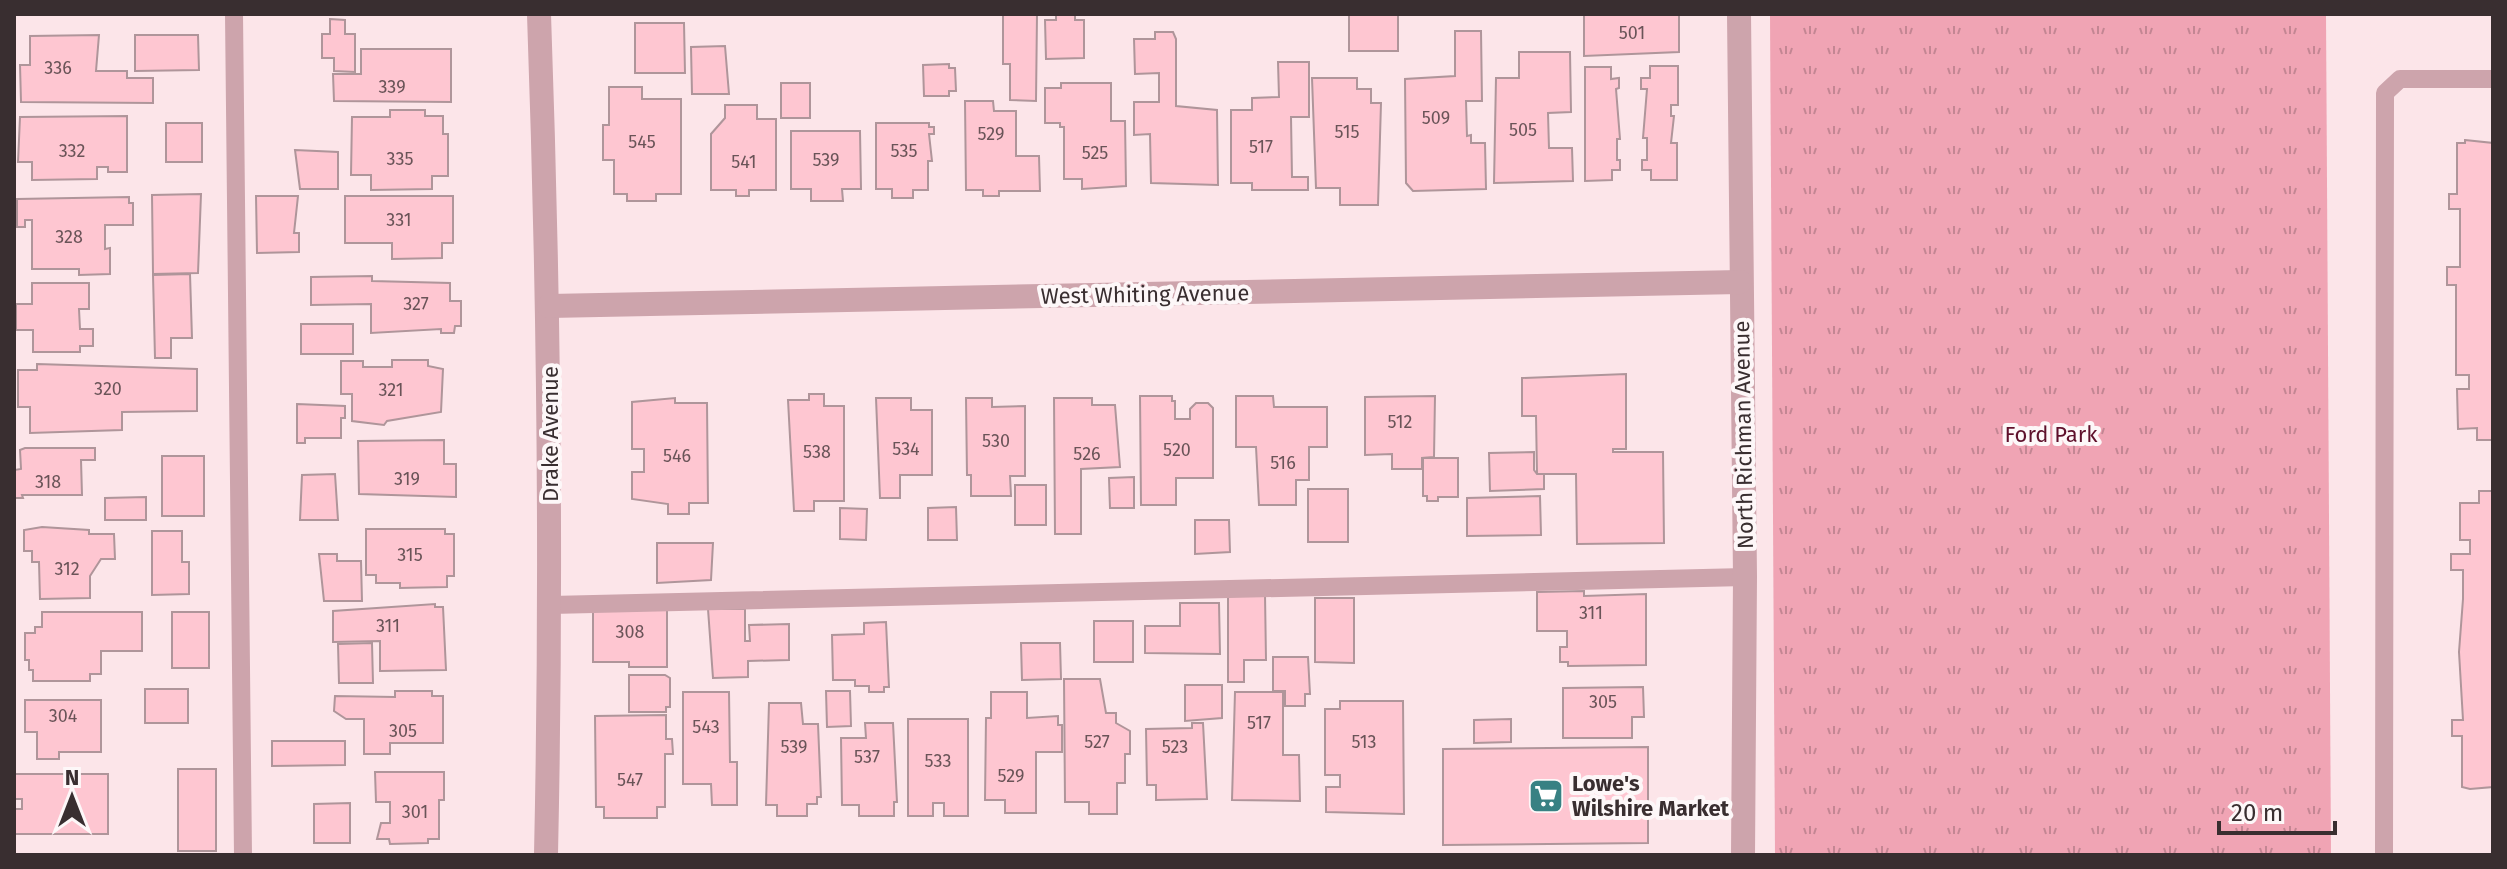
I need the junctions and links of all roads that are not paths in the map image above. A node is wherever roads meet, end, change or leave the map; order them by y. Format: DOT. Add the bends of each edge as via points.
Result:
graph roads {
  1 [pos="234,14"];
  2 [pos="539,14"];
  3 [pos="1739,14"];
  4 [pos="2493,79"];
  5 [pos="1740,282"];
  6 [pos="549,306"];
  7 [pos="1745,577"];
  8 [pos="551,605"];
  9 [pos="243,855"];
  10 [pos="546,855"];
  11 [pos="1743,855"];
  12 [pos="2384,855"];
  1 -- 9 [label="lane"];
  2 -- 6 [label="street, Drake Avenue"];
  3 -- 5 [label="street, North Richman Avenue"];
  4 -- 12 [label="lane" via="2400,79 2385,93"];
  5 -- 6 [label="street, West Whiting Avenue"];
  5 -- 7 [label="street, North Richman Avenue"];
  6 -- 8 [label="street, Drake Avenue"];
  7 -- 8 [label="lane"];
  7 -- 11 [label="street, North Richman Avenue"];
  8 -- 10 [label="street, Drake Avenue"];
}
